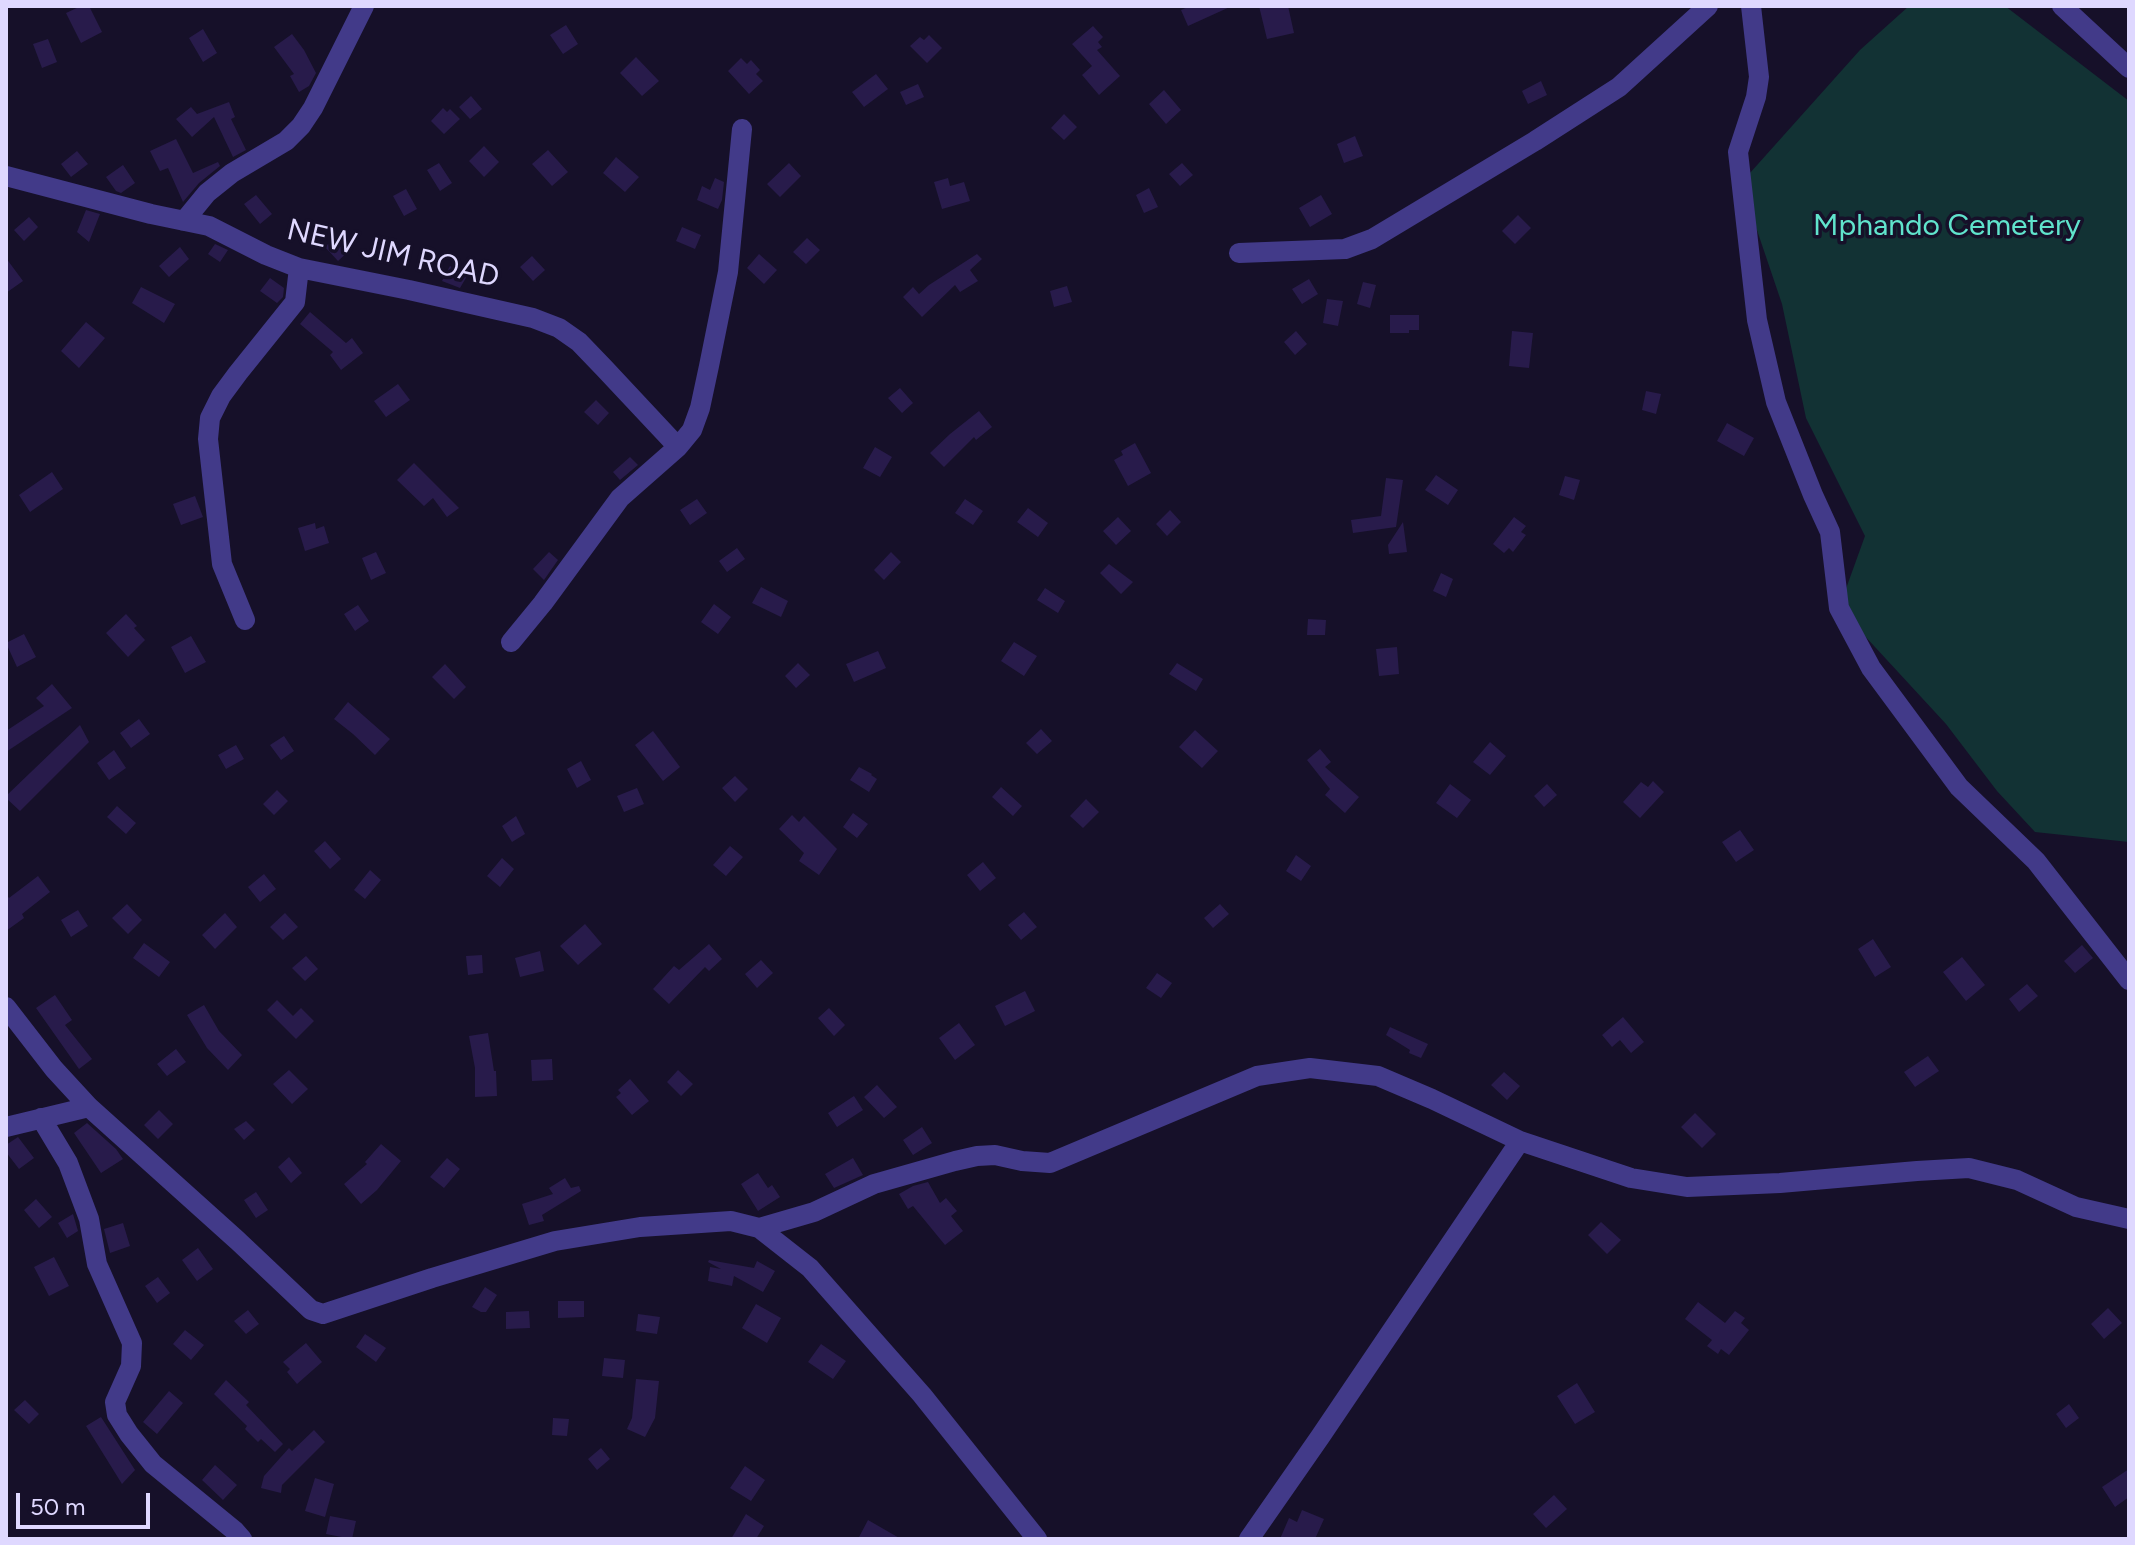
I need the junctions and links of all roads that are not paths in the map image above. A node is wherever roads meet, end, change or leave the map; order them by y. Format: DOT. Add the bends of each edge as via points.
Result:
graph roads {
  1 [pos="364,6"];
  2 [pos="1708,6"];
  3 [pos="1751,6"];
  4 [pos="2062,6"];
  5 [pos="2129,68"];
  6 [pos="742,129"];
  7 [pos="6,176"];
  8 [pos="184,221"];
  9 [pos="1239,253"];
  10 [pos="299,268"];
  11 [pos="678,447"];
  12 [pos="245,620"];
  13 [pos="511,642"];
  14 [pos="2129,980"];
  15 [pos="6,1007"];
  16 [pos="89,1107"];
  17 [pos="41,1118"];
  18 [pos="6,1127"];
  19 [pos="1520,1141"];
  20 [pos="2129,1219"];
  21 [pos="759,1228"];
  22 [pos="242,1539"];
  23 [pos="1037,1539"];
  24 [pos="1249,1539"];
  1 -- 8 [label="street" via="301,126 207,193"];
  2 -- 9 [label="street" via="1619,87 1372,239 1345,249"];
  3 -- 14 [label="street" via="1759,77 1738,152 1757,320 1776,402 1830,532 1839,608 1871,668 1959,787 2036,861"];
  4 -- 5 [label="street"];
  6 -- 11 [label="street" via="728,272 700,408"];
  7 -- 8 [label="street, NEW JIM ROAD"];
  8 -- 10 [label="street, NEW JIM ROAD" via="209,226"];
  10 -- 11 [label="street, NEW JIM ROAD" via="559,328 579,342"];
  10 -- 12 [label="street" via="295,302 221,396 210,418 222,564"];
  11 -- 13 [label="street" via="620,498"];
  15 -- 16 [label="street"];
  16 -- 17 [label="street"];
  16 -- 21 [label="street" via="311,1310 323,1314 555,1241 640,1227 731,1221"];
  17 -- 18 [label="street"];
  17 -- 22 [label="street" via="68,1163 89,1219 97,1264 132,1343 131,1366 115,1402 117,1415 153,1464"];
  19 -- 20 [label="street" via="1631,1178 1687,1187 1969,1168 2017,1180 2076,1207"];
  19 -- 21 [label="street" via="1378,1076 1310,1068 1257,1076 1050,1163 977,1156 874,1184 814,1212"];
  19 -- 24 [label="street"];
  21 -- 23 [label="street" via="810,1268 922,1395"];
}
